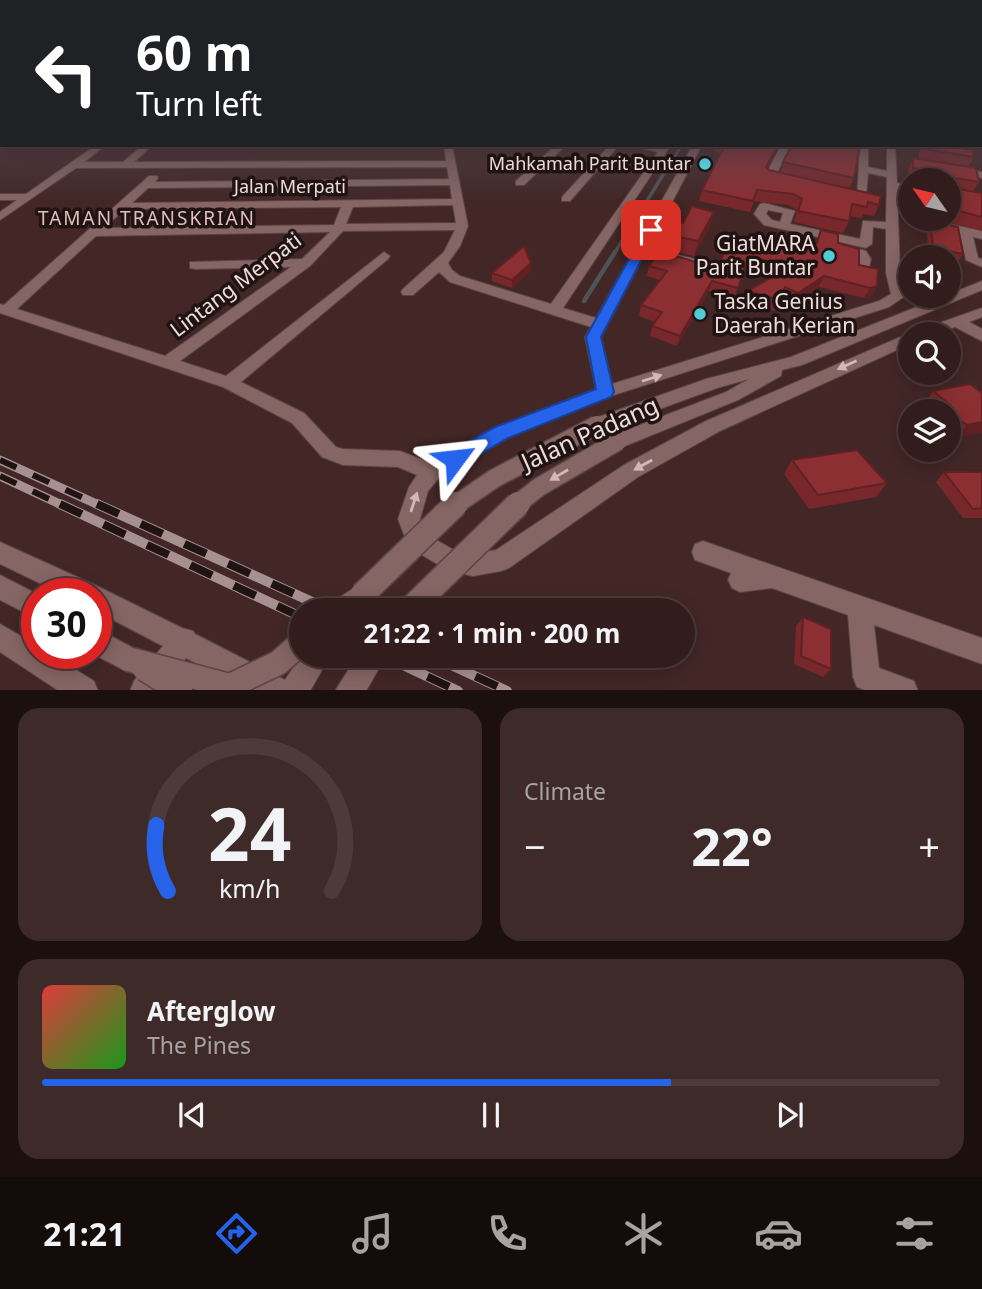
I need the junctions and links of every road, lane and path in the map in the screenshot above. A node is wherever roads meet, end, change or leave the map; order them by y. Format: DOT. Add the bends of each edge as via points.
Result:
graph roads {
  1 [pos="99,147"];
  2 [pos="147,147"];
  3 [pos="447,147"];
  4 [pos="560,147"];
  5 [pos="613,147"];
  6 [pos="697,147"];
  7 [pos="864,147"];
  8 [pos="891,147"];
  9 [pos="665,148"];
  10 [pos="783,148"];
  11 [pos="891,160"];
  12 [pos="904,162"];
  13 [pos="451,164"];
  14 [pos="74,165"];
  15 [pos="125,165"];
  16 [pos="168,165"];
  17 [pos="863,169"];
  18 [pos="961,171"];
  19 [pos="982,175"];
  20 [pos="892,180"];
  21 [pos="454,182"];
  22 [pos="520,183"];
  23 [pos="898,183"];
  24 [pos="797,184"];
  25 [pos="146,185"];
  26 [pos="847,194"];
  27 [pos="0,197"];
  28 [pos="28,197"];
  29 [pos="566,199"];
  30 [pos="877,200"];
  31 [pos="458,202"];
  32 [pos="348,204"];
  33 [pos="123,206"];
  34 [pos="0,217"];
  35 [pos="462,226"];
  36 [pos="784,226"];
  37 [pos="894,226"];
  38 [pos="338,230"];
  39 [pos="961,231"];
  40 [pos="94,232"];
  41 [pos="966,232"];
  42 [pos="982,235"];
  43 [pos="798,239"];
  44 [pos="639,250"];
  45 [pos="384,256"];
  46 [pos="864,258"];
  47 [pos="306,263"];
  48 [pos="442,263"];
  49 [pos="982,263"];
  50 [pos="195,264"];
  51 [pos="894,264"];
  52 [pos="711,267"];
  53 [pos="862,273"];
  54 [pos="982,285"];
  55 [pos="408,292"];
  56 [pos="3,309"];
  57 [pos="555,309"];
  58 [pos="982,312"];
  59 [pos="956,321"];
  60 [pos="598,324"];
  61 [pos="982,337"];
  62 [pos="898,343"];
  63 [pos="796,361"];
  64 [pos="167,362"];
  65 [pos="229,383"];
  66 [pos="605,392"];
  67 [pos="432,472"];
  68 [pos="703,552"];
  69 [pos="0,553"];
  70 [pos="777,577"];
  71 [pos="54,578"];
  72 [pos="740,580"];
  73 [pos="0,587"];
  74 [pos="21,598"];
  75 [pos="361,598"];
  76 [pos="421,598"];
  77 [pos="112,606"];
  78 [pos="859,606"];
  79 [pos="0,637"];
  80 [pos="184,640"];
  81 [pos="112,650"];
  82 [pos="982,651"];
  83 [pos="289,653"];
  84 [pos="128,659"];
  85 [pos="303,668"];
  86 [pos="365,668"];
  87 [pos="279,689"];
  88 [pos="82,690"];
  89 [pos="145,690"];
  90 [pos="178,690"];
  91 [pos="350,690"];
  92 [pos="901,690"];
  1 -- 14 [label="street"];
  2 -- 15 [label="street"];
  3 -- 13 [label="street"];
  4 -- 22 [label="street"];
  5 -- 29 [label="street"];
  6 -- 44 [label="street"];
  7 -- 17 [label="street"];
  8 -- 11 [label="street"];
  9 -- 57 [label="street"];
  10 -- 24 [label="street" via="770,176"];
  11 -- 12 [label="street"];
  11 -- 20 [label="street"];
  13 -- 16 [label="street"];
  13 -- 21 [label="street"];
  14 -- 15 [label="street"];
  14 -- 28 [label="street"];
  15 -- 16 [label="street"];
  16 -- 25 [label="street"];
  17 -- 20 [label="street"];
  17 -- 30 [label="street"];
  18 -- 19 [label="street"];
  20 -- 23 [label="street"];
  20 -- 30 [label="street"];
  21 -- 25 [label="street"];
  21 -- 31 [label="street"];
  25 -- 33 [label="street"];
  26 -- 30 [label="street"];
  27 -- 28 [label="street"];
  28 -- 34 [label="street"];
  30 -- 37 [label="street"];
  31 -- 32 [label="street, Jalan Merpati"];
  31 -- 35 [label="street"];
  32 -- 33 [label="street, Jalan Merpati"];
  32 -- 38 [label="street, Lintang Merpati"];
  33 -- 40 [label="street"];
  35 -- 38 [label="street"];
  35 -- 48 [label="street" via="460,240"];
  36 -- 37 [label="street" via="866,244 867,223"];
  37 -- 51 [label="street"];
  38 -- 40 [label="street"];
  38 -- 47 [label="street, Lintang Merpati"];
  39 -- 41 [label="street"];
  40 -- 56 [label="street"];
  41 -- 42 [label="street"];
  41 -- 49 [label="street" via="972,262"];
  43 -- 46 [label="street" via="856,252"];
  44 -- 52 [label="street"];
  44 -- 60 [label="street"];
  45 -- 65 [label="street"];
  46 -- 51 [label="street"];
  46 -- 53 [label="street"];
  47 -- 50 [label="street"];
  47 -- 64 [label="street, Lintang Merpati"];
  48 -- 55 [label="street"];
  48 -- 57 [label="street" via="455,279"];
  66 -- 51 [label="street, one-way" via="884,304 898,296"];
  54 -- 63 [label="street, Jalan Padang"];
  56 -- 64 [label="street"];
  57 -- 60 [label="street"];
  58 -- 59 [label="street"];
  59 -- 61 [label="street"];
  60 -- 66 [label="street" via="594,348"];
  62 -- 67 [label="street, one-way" via="713,426 631,471 501,560 473,565 447,559 414,533 409,519 412,504"];
  63 -- 75 [label="street, Jalan Padang, bridge" via="712,383 597,425 495,478 448,510"];
  63 -- 76 [label="street, Jalan Padang, one-way, bridge" via="732,396 618,441 539,487 497,521"];
  64 -- 65 [label="street"];
  65 -- 67 [label="street" via="298,418 329,452 360,459 400,459"];
  66 -- 67 [label="street" via="501,433"];
  68 -- 70 [label="street"];
  69 -- 71 [label="street"];
  70 -- 72 [label="street"];
  70 -- 78 [label="street"];
  73 -- 74 [label="street"];
  77 -- 80 [label="street"];
  78 -- 82 [label="street"];
  78 -- 92 [label="street" via="867,677"];
  79 -- 88 [label="street"];
  80 -- 87 [label="street"];
  80 -- 89 [label="street"];
  81 -- 84 [label="street"];
  83 -- 84 [label="street, bridge" via="230,687"];
  84 -- 90 [label="street, bridge"];
  85 -- 87 [label="street"];
  86 -- 91 [label="street"];
}
